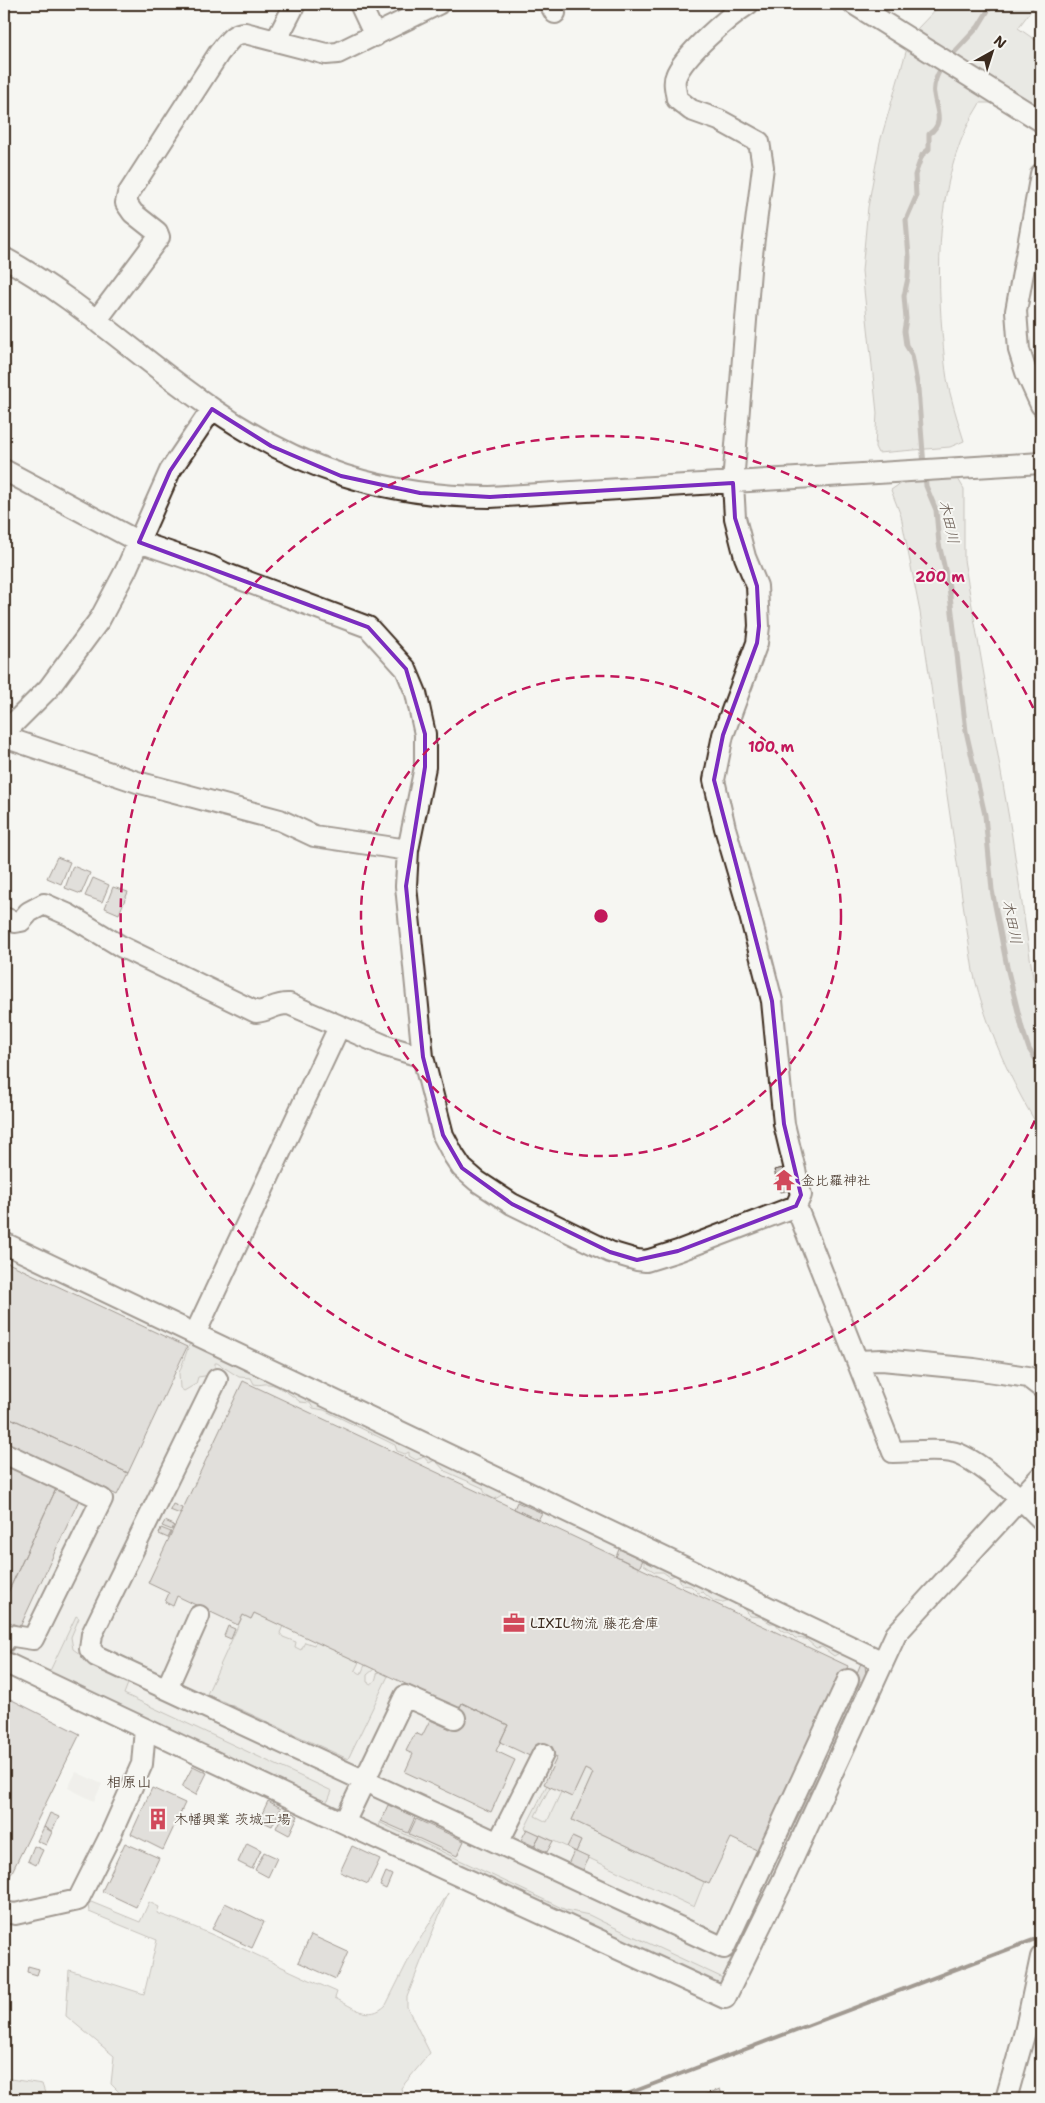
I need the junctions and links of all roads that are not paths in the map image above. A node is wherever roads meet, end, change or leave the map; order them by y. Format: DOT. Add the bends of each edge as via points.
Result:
graph roads {
  1 [pos="295,4"];
  2 [pos="360,4"];
  3 [pos="438,4"];
  4 [pos="748,4"];
  5 [pos="854,4"];
  6 [pos="375,36"];
  7 [pos="276,41"];
  8 [pos="1041,121"];
  9 [pos="1041,174"];
  10 [pos="4,258"];
  11 [pos="96,321"];
  12 [pos="1041,404"];
  13 [pos="212,409"];
  14 [pos="1041,462"];
  15 [pos="4,470"];
  16 [pos="733,483"];
  17 [pos="139,542"];
  18 [pos="4,733"];
  19 [pos="4,737"];
  20 [pos="408,850"];
  21 [pos="4,918"];
  22 [pos="339,1027"];
  23 [pos="423,1057"];
  24 [pos="796,1206"];
  25 [pos="4,1243"];
  26 [pos="195,1334"];
  27 [pos="857,1361"];
  28 [pos="217,1379"];
  29 [pos="1041,1387"];
  30 [pos="4,1452"];
  31 [pos="1041,1476"];
  32 [pos="1022,1498"];
  33 [pos="1041,1519"];
  34 [pos="199,1616"];
  35 [pos="5,1637"];
  36 [pos="4,1662"];
  37 [pos="883,1662"];
  38 [pos="848,1680"];
  39 [pos="167,1688"];
  40 [pos="455,1718"];
  41 [pos="144,1729"];
  42 [pos="543,1754"];
  43 [pos="364,1780"];
  44 [pos="344,1824"];
  45 [pos="498,1843"];
  46 [pos="4,1912"];
  47 [pos="1041,1956"];
  48 [pos="1034,2031"];
  49 [pos="1006,2099"];
  1 -- 7 [label="street"];
  2 -- 6 [label="street"];
  3 -- 6 [label="street"];
  4 -- 16 [label="street" via="681,64 675,78 677,99 691,110 719,120 759,142 763,167 750,270"];
  5 -- 8 [label="street"];
  6 -- 7 [label="street" via="338,53 326,54"];
  7 -- 11 [label="street" via="239,32 219,52 128,194 126,202 133,213 159,237"];
  9 -- 12 [label="street" via="1016,311 1019,350"];
  10 -- 11 [label="street"];
  11 -- 13 [label="street"];
  13 -- 16 [label="street" via="272,446 341,476 420,493 490,497"];
  13 -- 17 [label="street" via="170,471"];
  14 -- 16 [label="street"];
  15 -- 17 [label="street"];
  16 -- 24 [label="street" via="735,518 757,586 758,643 723,735 714,780 772,1001 784,1124 802,1195"];
  17 -- 18 [label="street" via="100,619 49,688"];
  17 -- 20 [label="street" via="368,627 406,669 416,692 425,734 425,767"];
  19 -- 20 [label="street" via="137,782 280,820 314,836"];
  20 -- 23 [label="street" via="406,886"];
  21 -- 22 [label="street" via="21,921 44,904 122,947 256,1012 265,1012 280,1003 290,1004"];
  22 -- 23 [label="street"];
  22 -- 26 [label="street"];
  23 -- 24 [label="street" via="442,1130 462,1168 512,1204 610,1252 646,1261"];
  24 -- 27 [label="street"];
  25 -- 26 [label="street"];
  26 -- 37 [label="street"];
  27 -- 29 [label="street" via="882,1360 974,1369 1028,1377"];
  27 -- 32 [label="street" via="893,1452 953,1452"];
  28 -- 39 [label="street" via="92,1634 90,1649 96,1656"];
  30 -- 35 [label="street" via="102,1499 32,1639"];
  31 -- 32 [label="street"];
  32 -- 33 [label="street"];
  32 -- 37 [label="street" via="896,1634"];
  34 -- 39 [label="street"];
  36 -- 41 [label="street"];
  37 -- 44 [label="street" via="725,1998"];
  38 -- 45 [label="street" via="724,1948"];
  39 -- 43 [label="street"];
  40 -- 43 [label="street" via="405,1696"];
  41 -- 44 [label="street"];
  41 -- 46 [label="street" via="142,1764 78,1900 15,1914"];
  42 -- 45 [label="street"];
  43 -- 44 [label="street"];
  43 -- 45 [label="street"];
  47 -- 48 [label="street"];
  48 -- 49 [label="street"];
}
